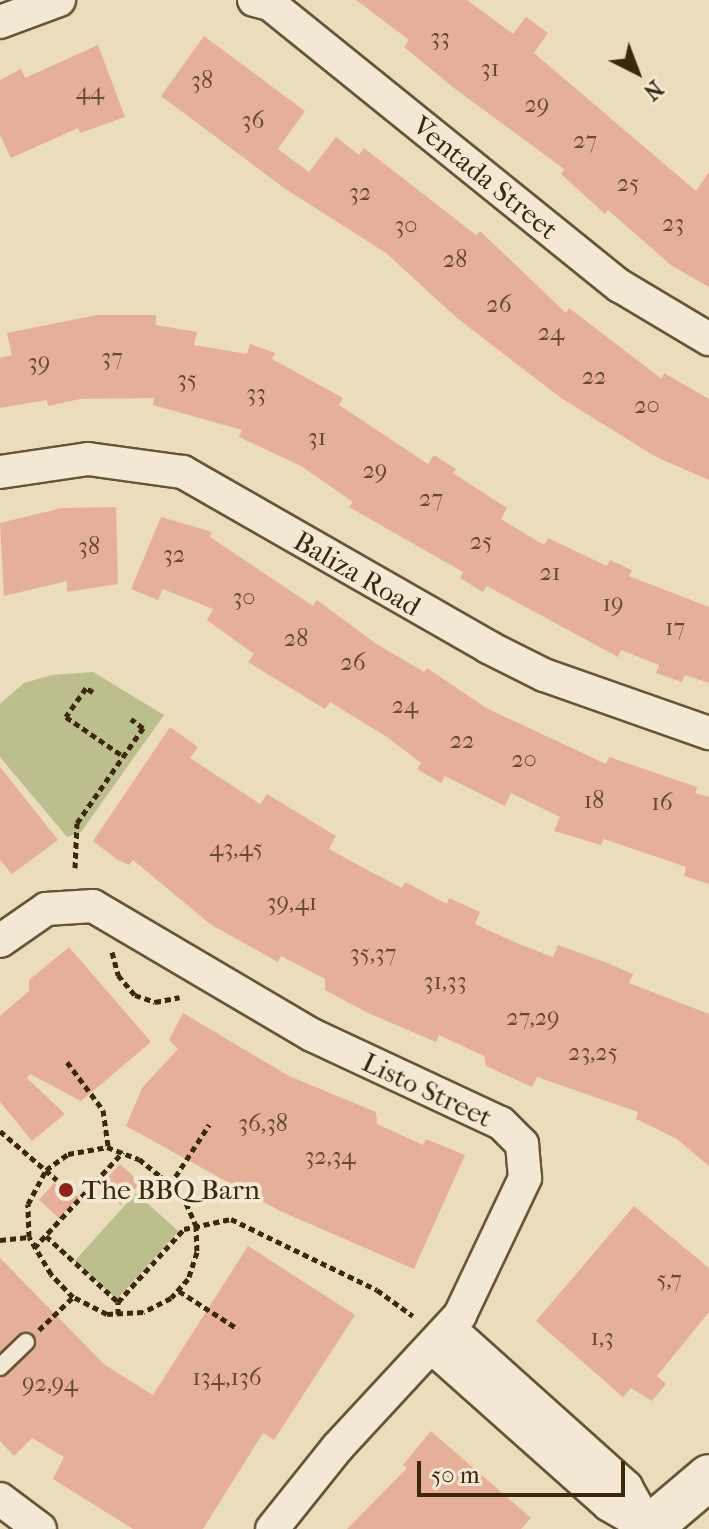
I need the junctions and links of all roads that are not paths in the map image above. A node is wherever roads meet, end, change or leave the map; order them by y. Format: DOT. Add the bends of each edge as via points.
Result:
graph roads {
  1 [pos="59,0"];
  2 [pos="265,1"];
  3 [pos="0,22"];
  4 [pos="709,339"];
  5 [pos="0,472"];
  6 [pos="709,733"];
  7 [pos="0,941"];
  8 [pos="442,1339"];
  9 [pos="26,1342"];
  10 [pos="0,1367"];
  11 [pos="709,1477"];
  12 [pos="0,1499"];
  13 [pos="40,1529"];
  14 [pos="272,1529"];
  15 [pos="649,1529"];
  1 -- 3 [label="street"];
  2 -- 4 [label="street, Ventada Street" via="620,286"];
  5 -- 6 [label="street, Baliza Road" via="88,459 183,472 544,675"];
  7 -- 8 [label="street, Listo Street" via="46,909 93,906 312,1035 511,1130 525,1155 525,1178 485,1269"];
  8 -- 14 [label="street, Listo Street" via="337,1448"];
  8 -- 15 [label="street" via="626,1487"];
  9 -- 10 [label="lane"];
  11 -- 15 [label="street"];
  12 -- 13 [label="street"];
}
